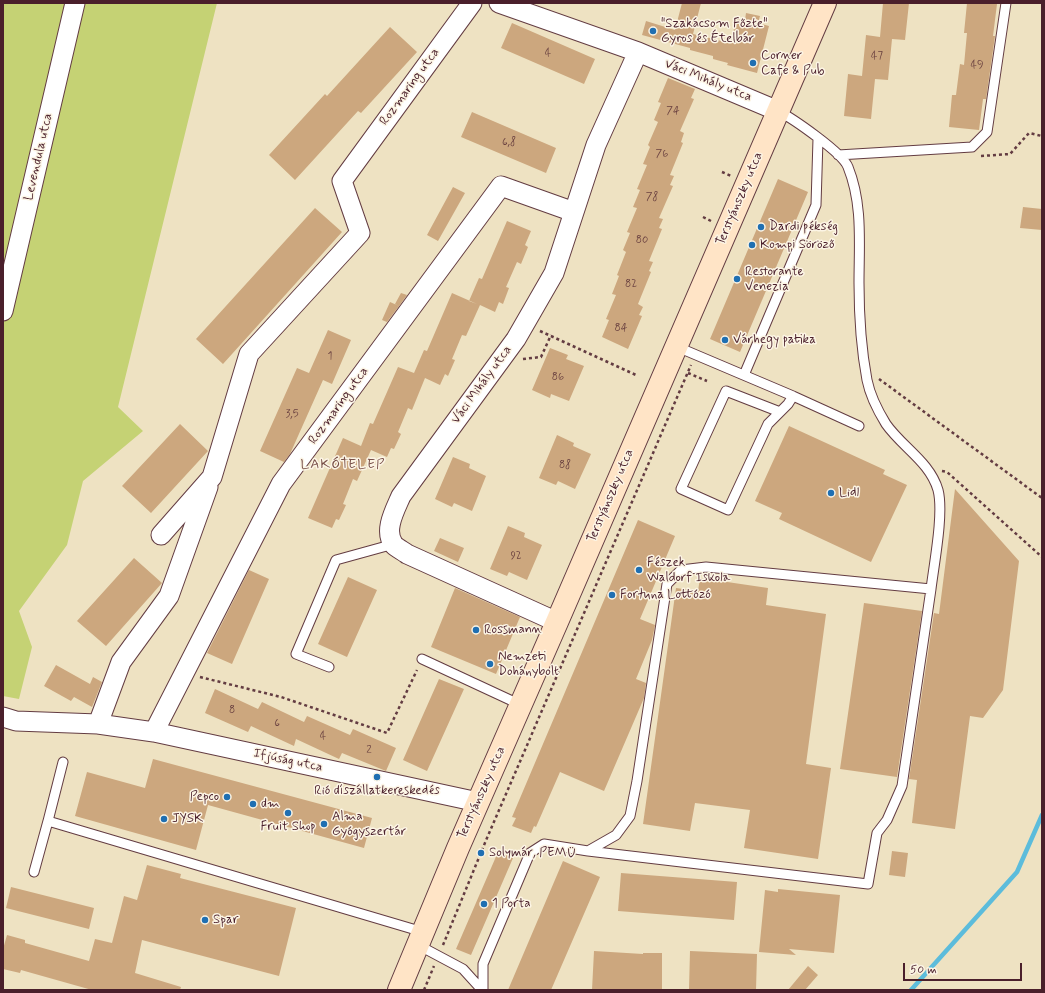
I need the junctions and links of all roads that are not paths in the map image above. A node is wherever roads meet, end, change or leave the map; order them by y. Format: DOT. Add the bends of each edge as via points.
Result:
graph roads {
  1 [pos="75,3"];
  2 [pos="472,3"];
  3 [pos="499,3"];
  4 [pos="825,3"];
  5 [pos="1006,3"];
  6 [pos="638,52"];
  7 [pos="778,111"];
  8 [pos="818,139"];
  9 [pos="838,155"];
  10 [pos="574,212"];
  11 [pos="3,312"];
  12 [pos="675,346"];
  13 [pos="744,375"];
  14 [pos="792,396"];
  15 [pos="780,412"];
  16 [pos="859,426"];
  17 [pos="212,477"];
  18 [pos="162,535"];
  19 [pos="394,544"];
  20 [pos="931,589"];
  21 [pos="557,622"];
  22 [pos="422,659"];
  23 [pos="329,667"];
  24 [pos="521,704"];
  25 [pos="3,717"];
  26 [pos="98,724"];
  27 [pos="154,732"];
  28 [pos="63,762"];
  29 [pos="478,802"];
  30 [pos="48,821"];
  31 [pos="588,851"];
  32 [pos="34,872"];
  33 [pos="421,939"];
  34 [pos="399,990"];
  35 [pos="483,990"];
  1 -- 11 [label="street, Levendula utca"];
  2 -- 17 [label="street, Rozmaring utca" via="342,181 360,233 249,354"];
  3 -- 6 [label="street, Váci Mihály utca"];
  4 -- 7 [label="main road, Terstyánszky utca"];
  5 -- 9 [label="lane" via="987,132 972,147"];
  6 -- 7 [label="street, Váci Mihály utca"];
  6 -- 10 [label="street, Váci Mihály utca" via="596,145"];
  7 -- 8 [label="lane" via="791,117"];
  7 -- 12 [label="main road, Terstyánszky utca"];
  8 -- 9 [label="lane"];
  8 -- 13 [label="lane" via="816,205"];
  9 -- 20 [label="lane" via="848,165 859,212 860,321 867,374 876,404 887,424 933,476 938,491 940,506"];
  10 -- 19 [label="street, Váci Mihály utca" via="554,273 525,324 401,496 392,516 390,533"];
  10 -- 27 [label="street, Rozmaring utca" via="501,186 281,484"];
  12 -- 13 [label="lane"];
  12 -- 21 [label="main road, Terstyánszky utca"];
  13 -- 14 [label="lane"];
  14 -- 15 [label="lane"];
  14 -- 16 [label="lane"];
  15 -- 15 [label="lane" via="768,424 728,510 681,489 726,391"];
  17 -- 18 [label="street, Rozmaring utca"];
  17 -- 26 [label="street, Rozmaring utca" via="169,596 121,662"];
  19 -- 21 [label="street" via="407,554"];
  19 -- 23 [label="lane" via="336,560 296,654"];
  20 -- 31 [label="lane" via="706,567 681,570 667,584 638,780 630,816 616,835"];
  20 -- 31 [label="lane" via="902,786 890,814 877,833 868,884"];
  21 -- 24 [label="main road, Terstyánszky utca"];
  22 -- 24 [label="lane"];
  24 -- 29 [label="main road, Terstyánszky utca"];
  25 -- 26 [label="street, Ifjúság utca" via="16,721"];
  26 -- 27 [label="street, Ifjúság utca"];
  27 -- 29 [label="street, Ifjúság utca"];
  28 -- 30 [label="lane"];
  29 -- 33 [label="main road, Terstyánszky utca"];
  30 -- 32 [label="lane"];
  30 -- 33 [label="lane"];
  31 -- 35 [label="lane" via="544,844 530,853 483,964"];
  33 -- 34 [label="main road, Terstyánszky utca"];
  33 -- 35 [label="lane" via="439,955 463,969"];
}
